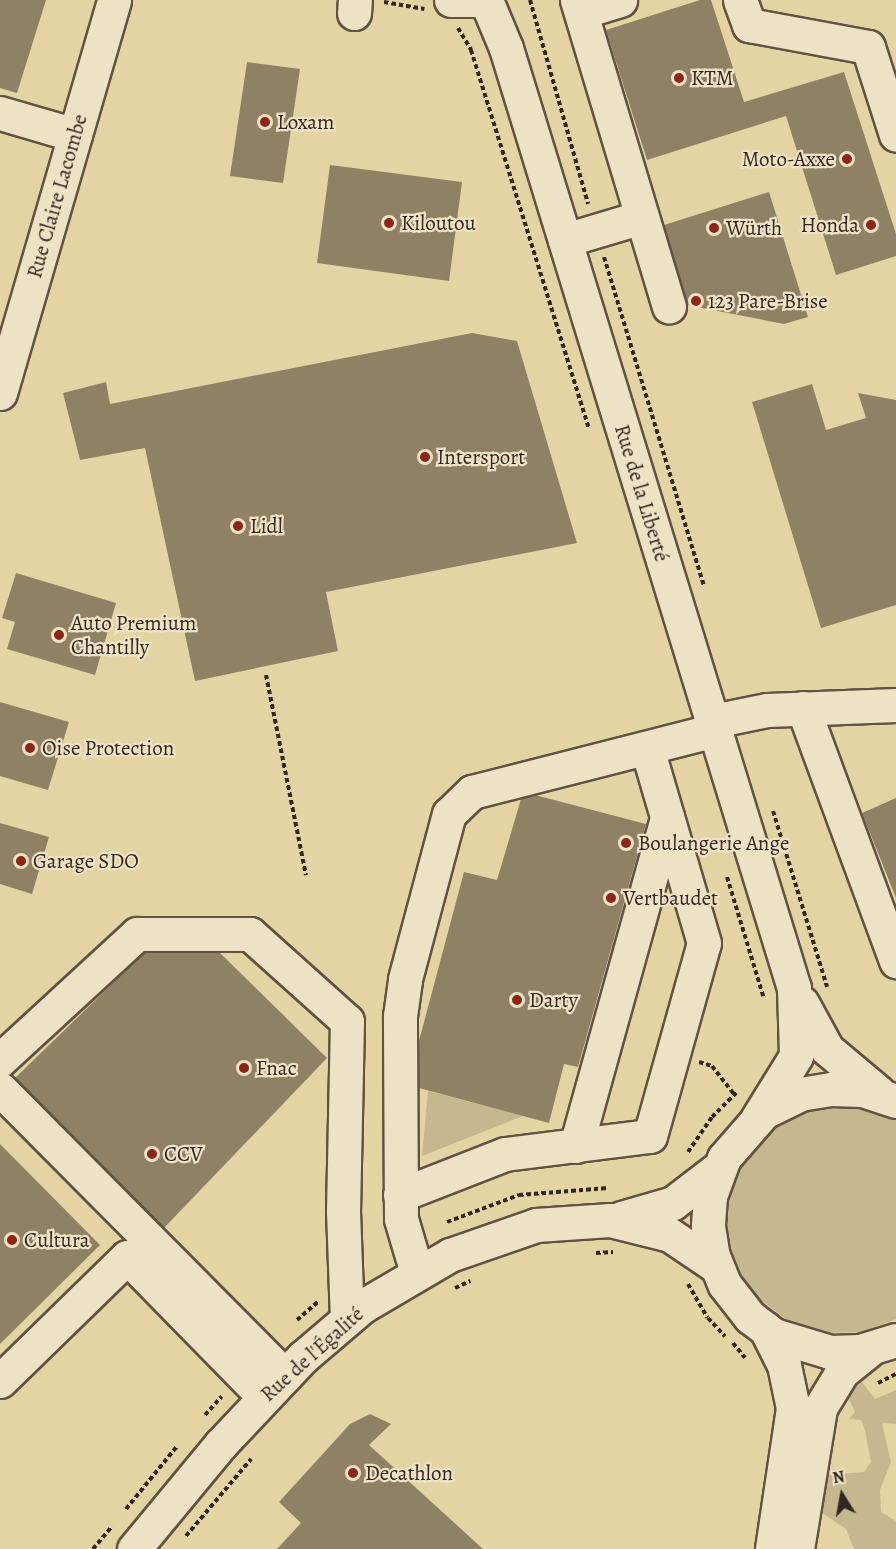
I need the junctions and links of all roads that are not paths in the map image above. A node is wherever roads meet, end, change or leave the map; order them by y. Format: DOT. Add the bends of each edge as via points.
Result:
graph roads {
  1 [pos="114,0"];
  2 [pos="485,0"];
  3 [pos="620,0"];
  4 [pos="740,0"];
  5 [pos="579,6"];
  6 [pos="446,11"];
  7 [pos="882,49"];
  8 [pos="0,113"];
  9 [pos="75,135"];
  10 [pos="896,135"];
  11 [pos="642,217"];
  12 [pos="564,240"];
  13 [pos="669,308"];
  14 [pos="0,393"];
  15 [pos="896,705"];
  16 [pos="803,708"];
  17 [pos="715,726"];
  18 [pos="648,751"];
  19 [pos="667,817"];
  20 [pos="896,960"];
  21 [pos="794,988"];
  22 [pos="0,1060"];
  23 [pos="0,1089"];
  24 [pos="889,1098"];
  25 [pos="756,1119"];
  26 [pos="576,1146"];
  27 [pos="720,1167"];
  28 [pos="400,1195"];
  29 [pos="620,1222"];
  30 [pos="716,1266"];
  31 [pos="417,1272"];
  32 [pos="347,1318"];
  33 [pos="766,1329"];
  34 [pos="883,1345"];
  35 [pos="0,1381"];
  36 [pos="274,1387"];
  37 [pos="134,1549"];
  38 [pos="772,1549"];
  39 [pos="797,1549"];
  1 -- 9 [label="street, Rue Claire Lacombe"];
  2 -- 6 [label="street"];
  2 -- 12 [label="street, Rue de la Liberté" via="506,48"];
  3 -- 5 [label="street"];
  4 -- 7 [label="street" via="748,25"];
  5 -- 11 [label="street"];
  7 -- 10 [label="street"];
  8 -- 9 [label="street"];
  9 -- 14 [label="street, Rue Claire Lacombe"];
  11 -- 12 [label="street"];
  11 -- 13 [label="street"];
  12 -- 17 [label="street, Rue de la Liberté"];
  15 -- 16 [label="street"];
  16 -- 17 [label="street" via="754,711"];
  16 -- 20 [label="street"];
  17 -- 18 [label="street"];
  17 -- 21 [label="street, Rue de la Liberté"];
  18 -- 19 [label="street"];
  18 -- 28 [label="street" via="472,792 449,814 402,994"];
  19 -- 26 [label="street"];
  19 -- 26 [label="street" via="704,943 650,1136"];
  21 -- 24 [label="street, Rue de la Liberté" via="827,1049"];
  21 -- 25 [label="street, Rue de la Liberté" via="796,1056"];
  22 -- 32 [label="street" via="137,934 250,934 347,1021 343,1211"];
  23 -- 36 [label="street"];
  24 -- 25 [label="street" via="841,1088 811,1092"];
  25 -- 27 [label="street, Rue de la Liberté"];
  26 -- 28 [label="street" via="505,1154"];
  27 -- 29 [label="street, Rue de l'Égalité" via="673,1203"];
  27 -- 30 [label="street" via="708,1216"];
  28 -- 31 [label="street"];
  29 -- 30 [label="street, Rue de l'Égalité" via="682,1241"];
  29 -- 31 [label="street, Rue de l'Égalité" via="554,1221 518,1229"];
  30 -- 33 [label="street" via="736,1302"];
  31 -- 32 [label="street, Rue de l'Égalité"];
  32 -- 36 [label="street, Rue de l'Égalité"];
  33 -- 34 [label="street" via="820,1351"];
  33 -- 38 [label="street" via="784,1365 793,1408"];
  34 -- 39 [label="street" via="842,1372 820,1408"];
  35 -- 36 [label="street" via="127,1257"];
  36 -- 37 [label="street, Rue de l'Égalité"];
}
